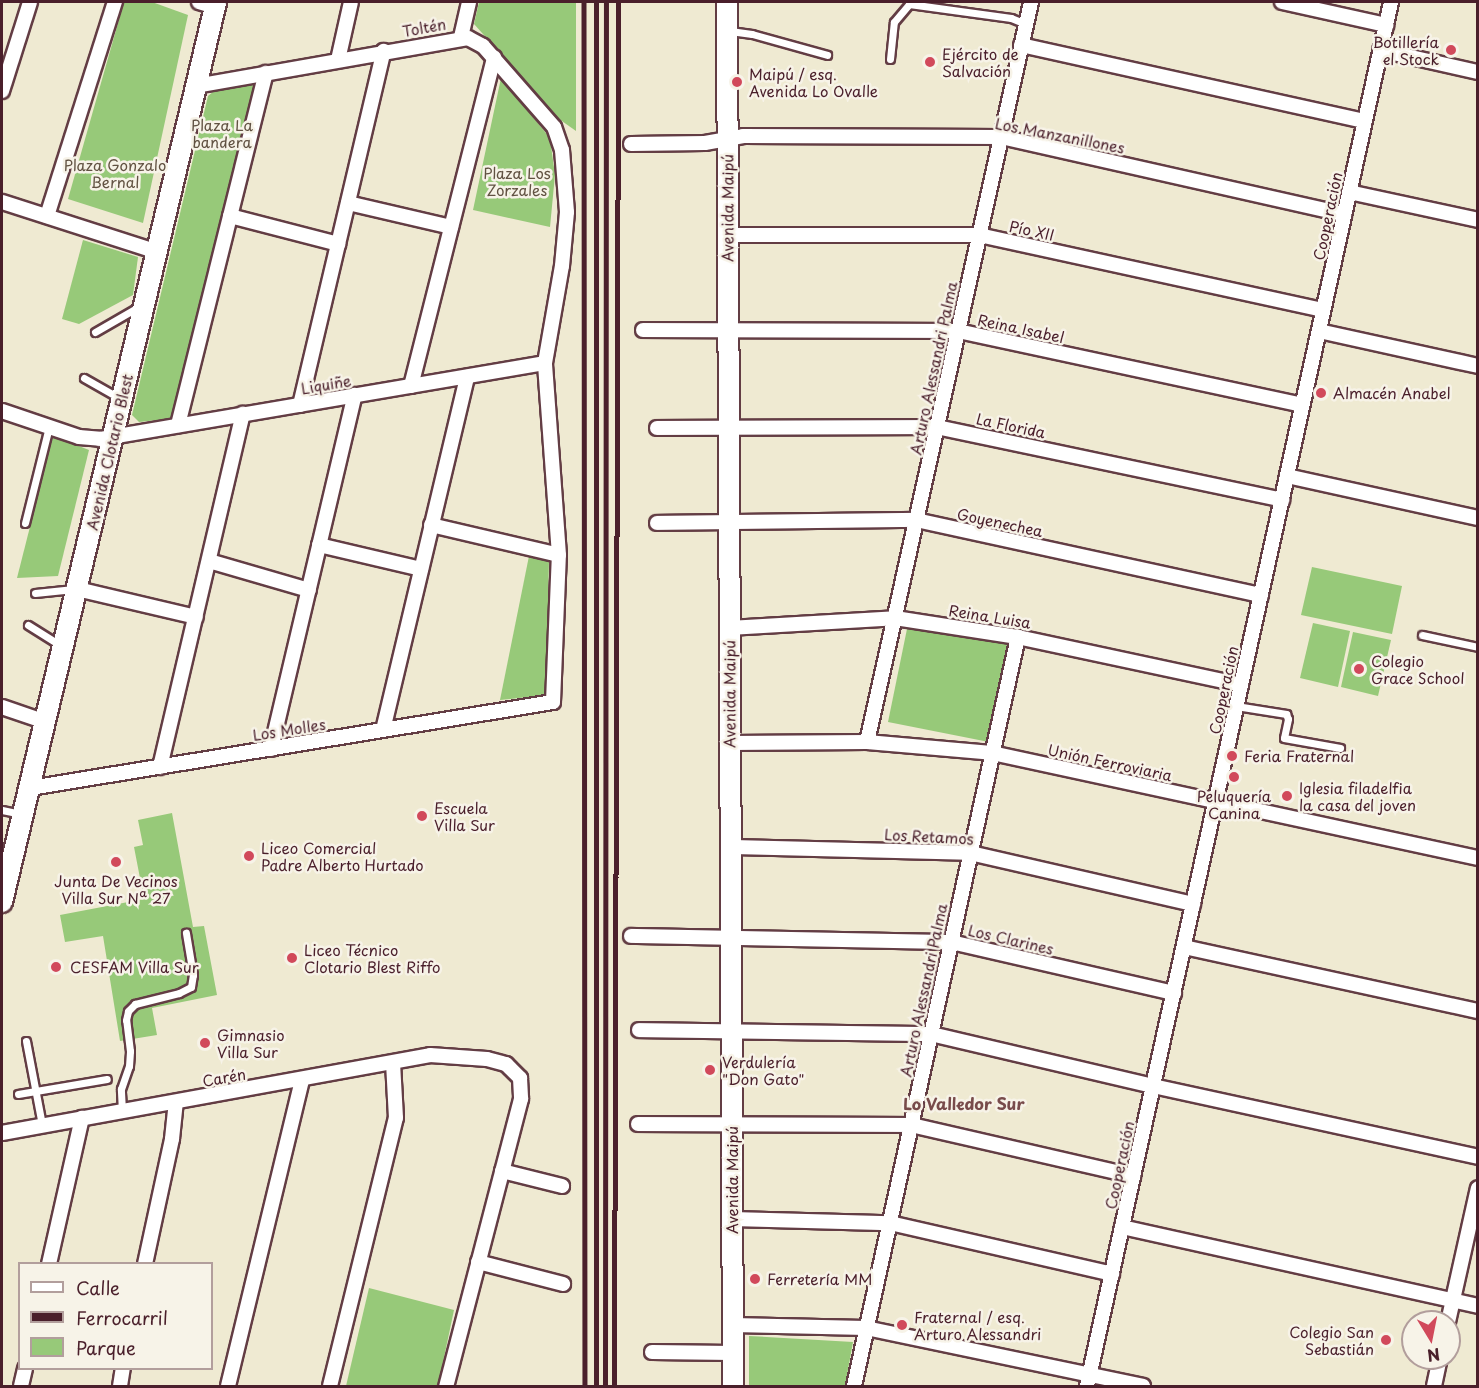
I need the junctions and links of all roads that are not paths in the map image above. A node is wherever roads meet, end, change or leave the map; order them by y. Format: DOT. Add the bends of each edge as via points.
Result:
graph roads {
  1 [pos="30,2"];
  2 [pos="115,2"];
  3 [pos="351,2"];
  4 [pos="469,2"];
  5 [pos="727,2"];
  6 [pos="1031,2"];
  7 [pos="1282,2"];
  8 [pos="1391,2"];
  9 [pos="210,3"];
  10 [pos="1026,24"];
  11 [pos="1386,25"];
  12 [pos="727,31"];
  13 [pos="460,37"];
  14 [pos="1022,45"];
  15 [pos="1380,50"];
  16 [pos="384,51"];
  17 [pos="827,55"];
  18 [pos="494,57"];
  19 [pos="890,59"];
  20 [pos="338,60"];
  21 [pos="1478,72"];
  22 [pos="266,73"];
  23 [pos="196,86"];
  24 [pos="2,91"];
  25 [pos="1365,121"];
  26 [pos="727,137"];
  27 [pos="1001,137"];
  28 [pos="631,144"];
  29 [pos="1349,192"];
  30 [pos="2,202"];
  31 [pos="348,203"];
  32 [pos="1344,214"];
  33 [pos="46,216"];
  34 [pos="230,216"];
  35 [pos="1478,220"];
  36 [pos="451,227"];
  37 [pos="728,235"];
  38 [pos="979,235"];
  39 [pos="338,244"];
  40 [pos="158,252"];
  41 [pos="145,303"];
  42 [pos="1323,310"];
  43 [pos="643,330"];
  44 [pos="728,330"];
  45 [pos="958,331"];
  46 [pos="1319,331"];
  47 [pos="95,332"];
  48 [pos="546,363"];
  49 [pos="1478,366"];
  50 [pos="466,376"];
  51 [pos="84,378"];
  52 [pos="411,386"];
  53 [pos="355,395"];
  54 [pos="121,399"];
  55 [pos="300,405"];
  56 [pos="1302,405"];
  57 [pos="2,411"];
  58 [pos="243,414"];
  59 [pos="178,425"];
  60 [pos="49,427"];
  61 [pos="937,427"];
  62 [pos="657,429"];
  63 [pos="728,429"];
  64 [pos="112,437"];
  65 [pos="1287,476"];
  66 [pos="1282,500"];
  67 [pos="1478,518"];
  68 [pos="916,520"];
  69 [pos="25,523"];
  70 [pos="657,523"];
  71 [pos="729,524"];
  72 [pos="431,525"];
  73 [pos="320,545"];
  74 [pos="559,555"];
  75 [pos="209,561"];
  76 [pos="421,569"];
  77 [pos="77,589"];
  78 [pos="309,590"];
  79 [pos="35,593"];
  80 [pos="1261,595"];
  81 [pos="196,617"];
  82 [pos="895,618"];
  83 [pos="28,625"];
  84 [pos="729,628"];
  85 [pos="1422,635"];
  86 [pos="1018,637"];
  87 [pos="1478,646"];
  88 [pos="63,647"];
  89 [pos="1241,685"];
  90 [pos="553,702"];
  91 [pos="1236,706"];
  92 [pos="2,707"];
  93 [pos="46,722"];
  94 [pos="383,730"];
  95 [pos="867,742"];
  96 [pos="730,743"];
  97 [pos="271,748"];
  98 [pos="1340,748"];
  99 [pos="992,753"];
  100 [pos="160,767"];
  101 [pos="30,788"];
  102 [pos="1215,801"];
  103 [pos="2,810"];
  104 [pos="23,815"];
  105 [pos="730,847"];
  106 [pos="970,853"];
  107 [pos="1478,858"];
  108 [pos="2,902"];
  109 [pos="1193,904"];
  110 [pos="186,933"];
  111 [pos="631,936"];
  112 [pos="730,938"];
  113 [pos="951,942"];
  114 [pos="1184,947"];
  115 [pos="1174,993"];
  116 [pos="1478,1011"];
  117 [pos="639,1030"];
  118 [pos="731,1032"];
  119 [pos="931,1034"];
  120 [pos="26,1041"];
  121 [pos="393,1063"];
  122 [pos="107,1079"];
  123 [pos="302,1080"];
  124 [pos="1153,1086"];
  125 [pos="35,1091"];
  126 [pos="18,1094"];
  127 [pos="176,1102"];
  128 [pos="122,1111"];
  129 [pos="82,1118"];
  130 [pos="638,1124"];
  131 [pos="42,1125"];
  132 [pos="911,1125"];
  133 [pos="732,1126"];
  134 [pos="2,1133"];
  135 [pos="1478,1157"];
  136 [pos="502,1171"];
  137 [pos="1133,1176"];
  138 [pos="562,1186"];
  139 [pos="1478,1188"];
  140 [pos="732,1219"];
  141 [pos="890,1223"];
  142 [pos="1122,1227"];
  143 [pos="49,1262"];
  144 [pos="146,1262"];
  145 [pos="478,1262"];
  146 [pos="1112,1274"];
  147 [pos="563,1284"];
  148 [pos="1453,1300"];
  149 [pos="1478,1306"];
  150 [pos="1451,1310"];
  151 [pos="733,1324"];
  152 [pos="866,1328"];
  153 [pos="652,1352"];
  154 [pos="732,1353"];
  155 [pos="25,1370"];
  156 [pos="123,1370"];
  157 [pos="1437,1370"];
  158 [pos="1088,1381"];
  159 [pos="21,1386"];
  160 [pos="120,1386"];
  161 [pos="228,1386"];
  162 [pos="330,1386"];
  163 [pos="446,1386"];
  164 [pos="733,1386"];
  165 [pos="854,1386"];
  166 [pos="1143,1386"];
  167 [pos="1434,1386"];
  1 -- 24 [label="street"];
  2 -- 33 [label="street"];
  3 -- 20 [label="street"];
  4 -- 13 [label="street"];
  5 -- 12 [label="main road, Avenida Maipú"];
  6 -- 10 [label="street, Arturo Alessandri Palma"];
  7 -- 11 [label="street"];
  8 -- 11 [label="street, Cooperación"];
  9 -- 23 [label="main road, Avenida Clotario Blest"];
  10 -- 14 [label="street, Arturo Alessandri Palma"];
  10 -- 19 [label="lane" via="1011,18 909,4 894,22"];
  11 -- 15 [label="street, Cooperación"];
  12 -- 17 [label="lane" via="752,33"];
  12 -- 26 [label="main road, Avenida Maipú"];
  13 -- 16 [label="street, Toltén"];
  13 -- 18 [label="street, Toltén" via="476,41"];
  14 -- 25 [label="street"];
  14 -- 27 [label="street, Arturo Alessandri Palma"];
  15 -- 21 [label="street"];
  15 -- 25 [label="street, Cooperación"];
  16 -- 20 [label="street, Toltén"];
  16 -- 31 [label="street"];
  18 -- 36 [label="street"];
  18 -- 48 [label="street, Toltén" via="554,127 565,166 567,212 562,266"];
  20 -- 22 [label="street, Toltén"];
  22 -- 23 [label="street, Toltén"];
  22 -- 34 [label="street"];
  23 -- 40 [label="main road, Avenida Clotario Blest"];
  25 -- 29 [label="street, Cooperación"];
  26 -- 27 [label="street, Los Manzanillones"];
  26 -- 28 [label="street, Los Manzanillones" via="705,143"];
  26 -- 37 [label="main road, Avenida Maipú"];
  27 -- 32 [label="street, Los Manzanillones"];
  27 -- 38 [label="street, Arturo Alessandri Palma"];
  29 -- 32 [label="street, Cooperación"];
  29 -- 35 [label="street"];
  30 -- 33 [label="street"];
  31 -- 36 [label="street"];
  31 -- 39 [label="street"];
  32 -- 42 [label="street, Cooperación"];
  33 -- 40 [label="street"];
  34 -- 39 [label="street"];
  34 -- 59 [label="street"];
  36 -- 52 [label="street"];
  37 -- 38 [label="street, Pío XII"];
  37 -- 44 [label="main road, Avenida Maipú"];
  38 -- 42 [label="street, Pío XII"];
  38 -- 45 [label="street, Arturo Alessandri Palma"];
  39 -- 55 [label="street"];
  40 -- 41 [label="main road, Avenida Clotario Blest"];
  41 -- 47 [label="lane"];
  41 -- 54 [label="main road, Avenida Clotario Blest"];
  42 -- 46 [label="street, Cooperación"];
  43 -- 44 [label="street, Reina Isabel"];
  44 -- 45 [label="street, Reina Isabel"];
  44 -- 63 [label="main road, Avenida Maipú"];
  45 -- 56 [label="street, Reina Isabel"];
  45 -- 61 [label="street, Arturo Alessandri Palma"];
  46 -- 49 [label="street"];
  46 -- 56 [label="street, Cooperación"];
  48 -- 50 [label="street, Liquiñe"];
  48 -- 74 [label="street, Toltén"];
  50 -- 52 [label="street, Liquiñe"];
  50 -- 72 [label="street"];
  51 -- 54 [label="lane"];
  52 -- 53 [label="street, Liquiñe"];
  53 -- 55 [label="street, Liquiñe"];
  53 -- 73 [label="street"];
  54 -- 64 [label="main road, Avenida Clotario Blest"];
  55 -- 58 [label="street, Liquiñe"];
  56 -- 65 [label="street, Cooperación"];
  57 -- 60 [label="street, Liquiñe"];
  58 -- 59 [label="street, Liquiñe"];
  58 -- 75 [label="street"];
  59 -- 64 [label="street, Liquiñe"];
  60 -- 64 [label="street, Liquiñe" via="86,438"];
  60 -- 69 [label="lane"];
  61 -- 63 [label="street, La Florida"];
  61 -- 66 [label="street, La Florida"];
  61 -- 68 [label="street, Arturo Alessandri Palma"];
  62 -- 63 [label="street, La Florida"];
  63 -- 71 [label="main road, Avenida Maipú"];
  64 -- 77 [label="main road, Avenida Clotario Blest"];
  65 -- 66 [label="street, Cooperación"];
  65 -- 67 [label="street"];
  66 -- 80 [label="street, Cooperación"];
  68 -- 71 [label="street, Goyenechea"];
  68 -- 80 [label="street, Goyenechea"];
  68 -- 82 [label="street, Arturo Alessandri Palma"];
  70 -- 71 [label="street, Goyenechea"];
  71 -- 84 [label="main road, Avenida Maipú"];
  72 -- 74 [label="street"];
  72 -- 76 [label="street"];
  73 -- 76 [label="street"];
  73 -- 78 [label="street"];
  74 -- 90 [label="street, Toltén"];
  75 -- 78 [label="street"];
  75 -- 81 [label="street"];
  76 -- 94 [label="street"];
  77 -- 79 [label="lane"];
  77 -- 81 [label="street"];
  77 -- 88 [label="main road, Avenida Clotario Blest"];
  78 -- 97 [label="street"];
  80 -- 89 [label="street, Cooperación"];
  81 -- 100 [label="street"];
  82 -- 84 [label="street, Reina Luisa"];
  82 -- 86 [label="street, Reina Luisa"];
  82 -- 95 [label="street, Arturo Alessandri Palma"];
  83 -- 88 [label="lane"];
  84 -- 96 [label="main road, Avenida Maipú"];
  85 -- 87 [label="lane"];
  86 -- 89 [label="street, Reina Luisa"];
  86 -- 99 [label="street, Arturo Alessandri Palma"];
  88 -- 93 [label="main road, Avenida Clotario Blest"];
  89 -- 91 [label="street, Cooperación"];
  90 -- 94 [label="street, Los Molles"];
  91 -- 98 [label="lane" via="1286,714 1284,738"];
  91 -- 102 [label="street, Cooperación"];
  92 -- 93 [label="street"];
  93 -- 101 [label="main road, Avenida Clotario Blest"];
  94 -- 97 [label="street, Los Molles"];
  95 -- 96 [label="street, Unión Ferroviaria"];
  95 -- 99 [label="street, Unión Ferroviaria"];
  96 -- 105 [label="main road, Avenida Maipú"];
  97 -- 100 [label="street, Los Molles"];
  99 -- 102 [label="street, Unión Ferroviaria"];
  99 -- 106 [label="street, Arturo Alessandri Palma"];
  100 -- 101 [label="street, Los Molles"];
  101 -- 104 [label="main road, Avenida Clotario Blest"];
  102 -- 107 [label="street, Unión Ferroviaria"];
  102 -- 109 [label="street, Cooperación"];
  103 -- 104 [label="lane"];
  104 -- 108 [label="main road, Avenida Clotario Blest"];
  105 -- 106 [label="street, Los Retamos"];
  105 -- 112 [label="main road, Avenida Maipú"];
  106 -- 109 [label="street, Los Retamos"];
  106 -- 113 [label="street, Arturo Alessandri Palma"];
  109 -- 114 [label="street, Cooperación"];
  110 -- 128 [label="lane" via="193,975 191,987 135,1004 128,1011 130,1051 121,1089"];
  111 -- 112 [label="street, Los Clarines"];
  112 -- 113 [label="street, Los Clarines"];
  112 -- 118 [label="main road, Avenida Maipú"];
  113 -- 115 [label="street, Los Clarines"];
  113 -- 119 [label="street, Arturo Alessandri Palma"];
  114 -- 115 [label="street, Cooperación"];
  114 -- 116 [label="street"];
  115 -- 124 [label="street, Cooperación"];
  117 -- 118 [label="street"];
  118 -- 119 [label="street"];
  118 -- 133 [label="main road, Avenida Maipú"];
  119 -- 124 [label="street"];
  119 -- 132 [label="street, Arturo Alessandri Palma"];
  120 -- 125 [label="lane"];
  121 -- 123 [label="street, Carén"];
  121 -- 136 [label="street, Carén" via="441,1055 487,1059 512,1067 522,1084 521,1099"];
  121 -- 162 [label="street" via="396,1118"];
  122 -- 125 [label="lane"];
  123 -- 127 [label="street, Carén"];
  123 -- 161 [label="street"];
  124 -- 135 [label="street"];
  124 -- 137 [label="street, Cooperación"];
  125 -- 126 [label="lane"];
  125 -- 131 [label="lane"];
  127 -- 128 [label="street, Carén"];
  127 -- 144 [label="street"];
  128 -- 129 [label="street, Carén"];
  129 -- 131 [label="street, Carén"];
  129 -- 143 [label="street"];
  130 -- 133 [label="street"];
  131 -- 134 [label="street, Carén"];
  132 -- 133 [label="street"];
  132 -- 137 [label="street"];
  132 -- 141 [label="street, Arturo Alessandri Palma"];
  133 -- 140 [label="main road, Avenida Maipú"];
  136 -- 138 [label="street"];
  136 -- 145 [label="street, Carén"];
  137 -- 142 [label="street, Cooperación"];
  139 -- 148 [label="street"];
  140 -- 141 [label="street"];
  140 -- 151 [label="main road, Avenida Maipú"];
  141 -- 146 [label="street"];
  141 -- 152 [label="street, Arturo Alessandri Palma"];
  142 -- 146 [label="street, Cooperación"];
  142 -- 148 [label="street"];
  145 -- 147 [label="street"];
  145 -- 163 [label="street, Carén"];
  146 -- 158 [label="street, Cooperación"];
  148 -- 149 [label="street"];
  148 -- 150 [label="street"];
  151 -- 152 [label="street"];
  151 -- 154 [label="main road, Avenida Maipú"];
  152 -- 158 [label="street"];
  152 -- 165 [label="street, Arturo Alessandri Palma"];
  153 -- 154 [label="street"];
  154 -- 164 [label="main road, Avenida Maipú"];
  155 -- 159 [label="street"];
  156 -- 160 [label="street"];
  157 -- 167 [label="street"];
  158 -- 166 [label="street"];
}
